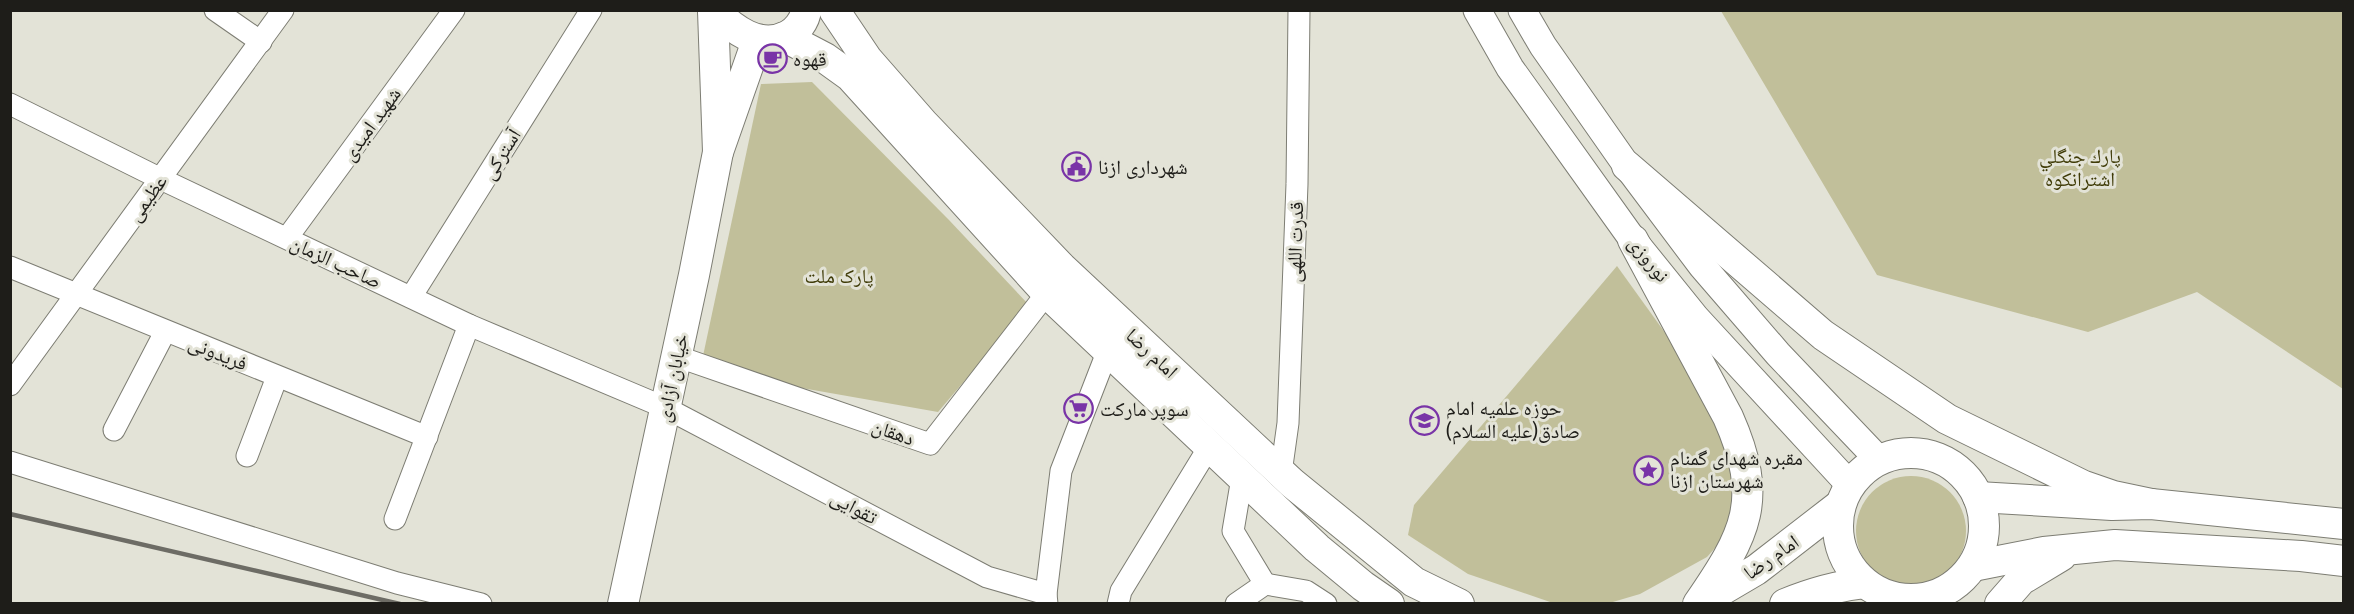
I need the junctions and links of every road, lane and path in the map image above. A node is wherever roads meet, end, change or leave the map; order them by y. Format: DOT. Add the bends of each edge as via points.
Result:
graph roads {
  1 [pos="215,10"];
  2 [pos="283,10"];
  3 [pos="454,10"];
  4 [pos="591,10"];
  5 [pos="806,10"];
  6 [pos="834,10"];
  7 [pos="1299,10"];
  8 [pos="1477,10"];
  9 [pos="1522,10"];
  10 [pos="713,11"];
  11 [pos="771,39"];
  12 [pos="261,42"];
  13 [pos="10,104"];
  14 [pos="912,129"];
  15 [pos="718,152"];
  16 [pos="1627,166"];
  17 [pos="161,179"];
  18 [pos="287,238"];
  19 [pos="1633,240"];
  20 [pos="10,267"];
  21 [pos="1047,293"];
  22 [pos="76,295"];
  23 [pos="411,297"];
  24 [pos="469,325"];
  25 [pos="165,332"];
  26 [pos="1108,350"];
  27 [pos="676,356"];
  28 [pos="19,358"];
  29 [pos="277,377"];
  30 [pos="10,385"];
  31 [pos="666,408"];
  32 [pos="114,430"];
  33 [pos="427,437"];
  34 [pos="1209,447"];
  35 [pos="247,456"];
  36 [pos="1879,460"];
  37 [pos="10,462"];
  38 [pos="1281,473"];
  39 [pos="1242,478"];
  40 [pos="1845,495"];
  41 [pos="1978,497"];
  42 [pos="2151,504"];
  43 [pos="395,519"];
  44 [pos="2343,524"];
  45 [pos="2077,547"];
  46 [pos="2343,561"];
  47 [pos="1265,584"];
  48 [pos="1962,584"];
  49 [pos="1874,593"];
  50 [pos="1046,599"];
  51 [pos="482,603"];
  52 [pos="622,603"];
  53 [pos="1118,603"];
  54 [pos="1236,603"];
  55 [pos="1326,603"];
  56 [pos="1389,603"];
  57 [pos="1459,603"];
  58 [pos="1698,603"];
  59 [pos="1785,603"];
  60 [pos="2000,603"];
  1 -- 12 [label="street"];
  2 -- 12 [label="street, عظیمی"];
  3 -- 18 [label="street, شهید امیدی"];
  4 -- 23 [label="street, آسترکی"];
  5 -- 11 [label="main road" via="794,33"];
  6 -- 14 [label="main road"];
  7 -- 38 [label="street, قدرت اللهی" via="1297,196 1288,423"];
  8 -- 19 [label="street, نوروزی" via="1510,68"];
  9 -- 16 [label="street, نوروزی"];
  10 -- 11 [label="main road" via="735,29"];
  10 -- 15 [label="main road"];
  11 -- 14 [label="main road" via="825,58"];
  11 -- 15 [label="main road"];
  12 -- 17 [label="street, عظیمی"];
  13 -- 17 [label="street, صاحب الزمان"];
  14 -- 21 [label="main road, امام رضا"];
  14 -- 38 [label="main road, امام رضا"];
  15 -- 27 [label="main road, خیابان آزادی"];
  16 -- 36 [label="street, نوروزی" via="1710,275 1778,354"];
  16 -- 42 [label="main road" via="1823,335 1947,419 2084,486"];
  17 -- 18 [label="street, صاحب الزمان"];
  17 -- 22 [label="street, عظیمی"];
  18 -- 23 [label="street, صاحب الزمان"];
  19 -- 40 [label="street, نوروزی"];
  19 -- 58 [label="main road" via="1728,417 1746,469 1742,528 1724,566"];
  20 -- 22 [label="street, فریدونی"];
  21 -- 26 [label="main road, امام رضا"];
  21 -- 27 [label="street, دهقان" via="930,444"];
  22 -- 25 [label="street, فریدونی"];
  22 -- 28 [label="street, عظیمی"];
  23 -- 24 [label="street, صاحب الزمان"];
  24 -- 31 [label="street, صاحب الزمان"];
  24 -- 33 [label="street"];
  25 -- 29 [label="street, فریدونی"];
  25 -- 32 [label="street"];
  26 -- 34 [label="main road, امام رضا"];
  26 -- 50 [label="street" via="1061,471"];
  27 -- 31 [label="main road, خیابان آزادی"];
  28 -- 30 [label="street, عظیمی"];
  29 -- 33 [label="street, فریدونی"];
  29 -- 35 [label="street"];
  31 -- 50 [label="street, تقوایی" via="987,577"];
  31 -- 52 [label="main road, خیابان آزادی"];
  33 -- 43 [label="street"];
  34 -- 39 [label="main road, امام رضا"];
  34 -- 53 [label="street" via="1121,591"];
  36 -- 40 [label="main road" via="1863,470"];
  36 -- 41 [label="main road" via="1918,453 1937,458 1968,480"];
  37 -- 51 [label="street" via="397,583"];
  38 -- 57 [label="main road, امام رضا" via="1414,582"];
  39 -- 47 [label="street" via="1233,531"];
  39 -- 56 [label="main road, امام رضا" via="1317,548"];
  40 -- 49 [label="main road" via="1837,527 1841,548 1850,567"];
  40 -- 58 [label="main road, امام رضا" via="1756,570"];
  41 -- 42 [label="main road"];
  41 -- 48 [label="main road" via="1984,520 1982,544"];
  42 -- 44 [label="main road"];
  45 -- 46 [label="main road" via="2115,545"];
  45 -- 48 [label="main road"];
  45 -- 60 [label="main road" via="2020,580"];
  47 -- 54 [label="street"];
  47 -- 55 [label="street" via="1306,591"];
  48 -- 49 [label="main road" via="1918,600"];
  49 -- 59 [label="main road" via="1838,586"];
}
